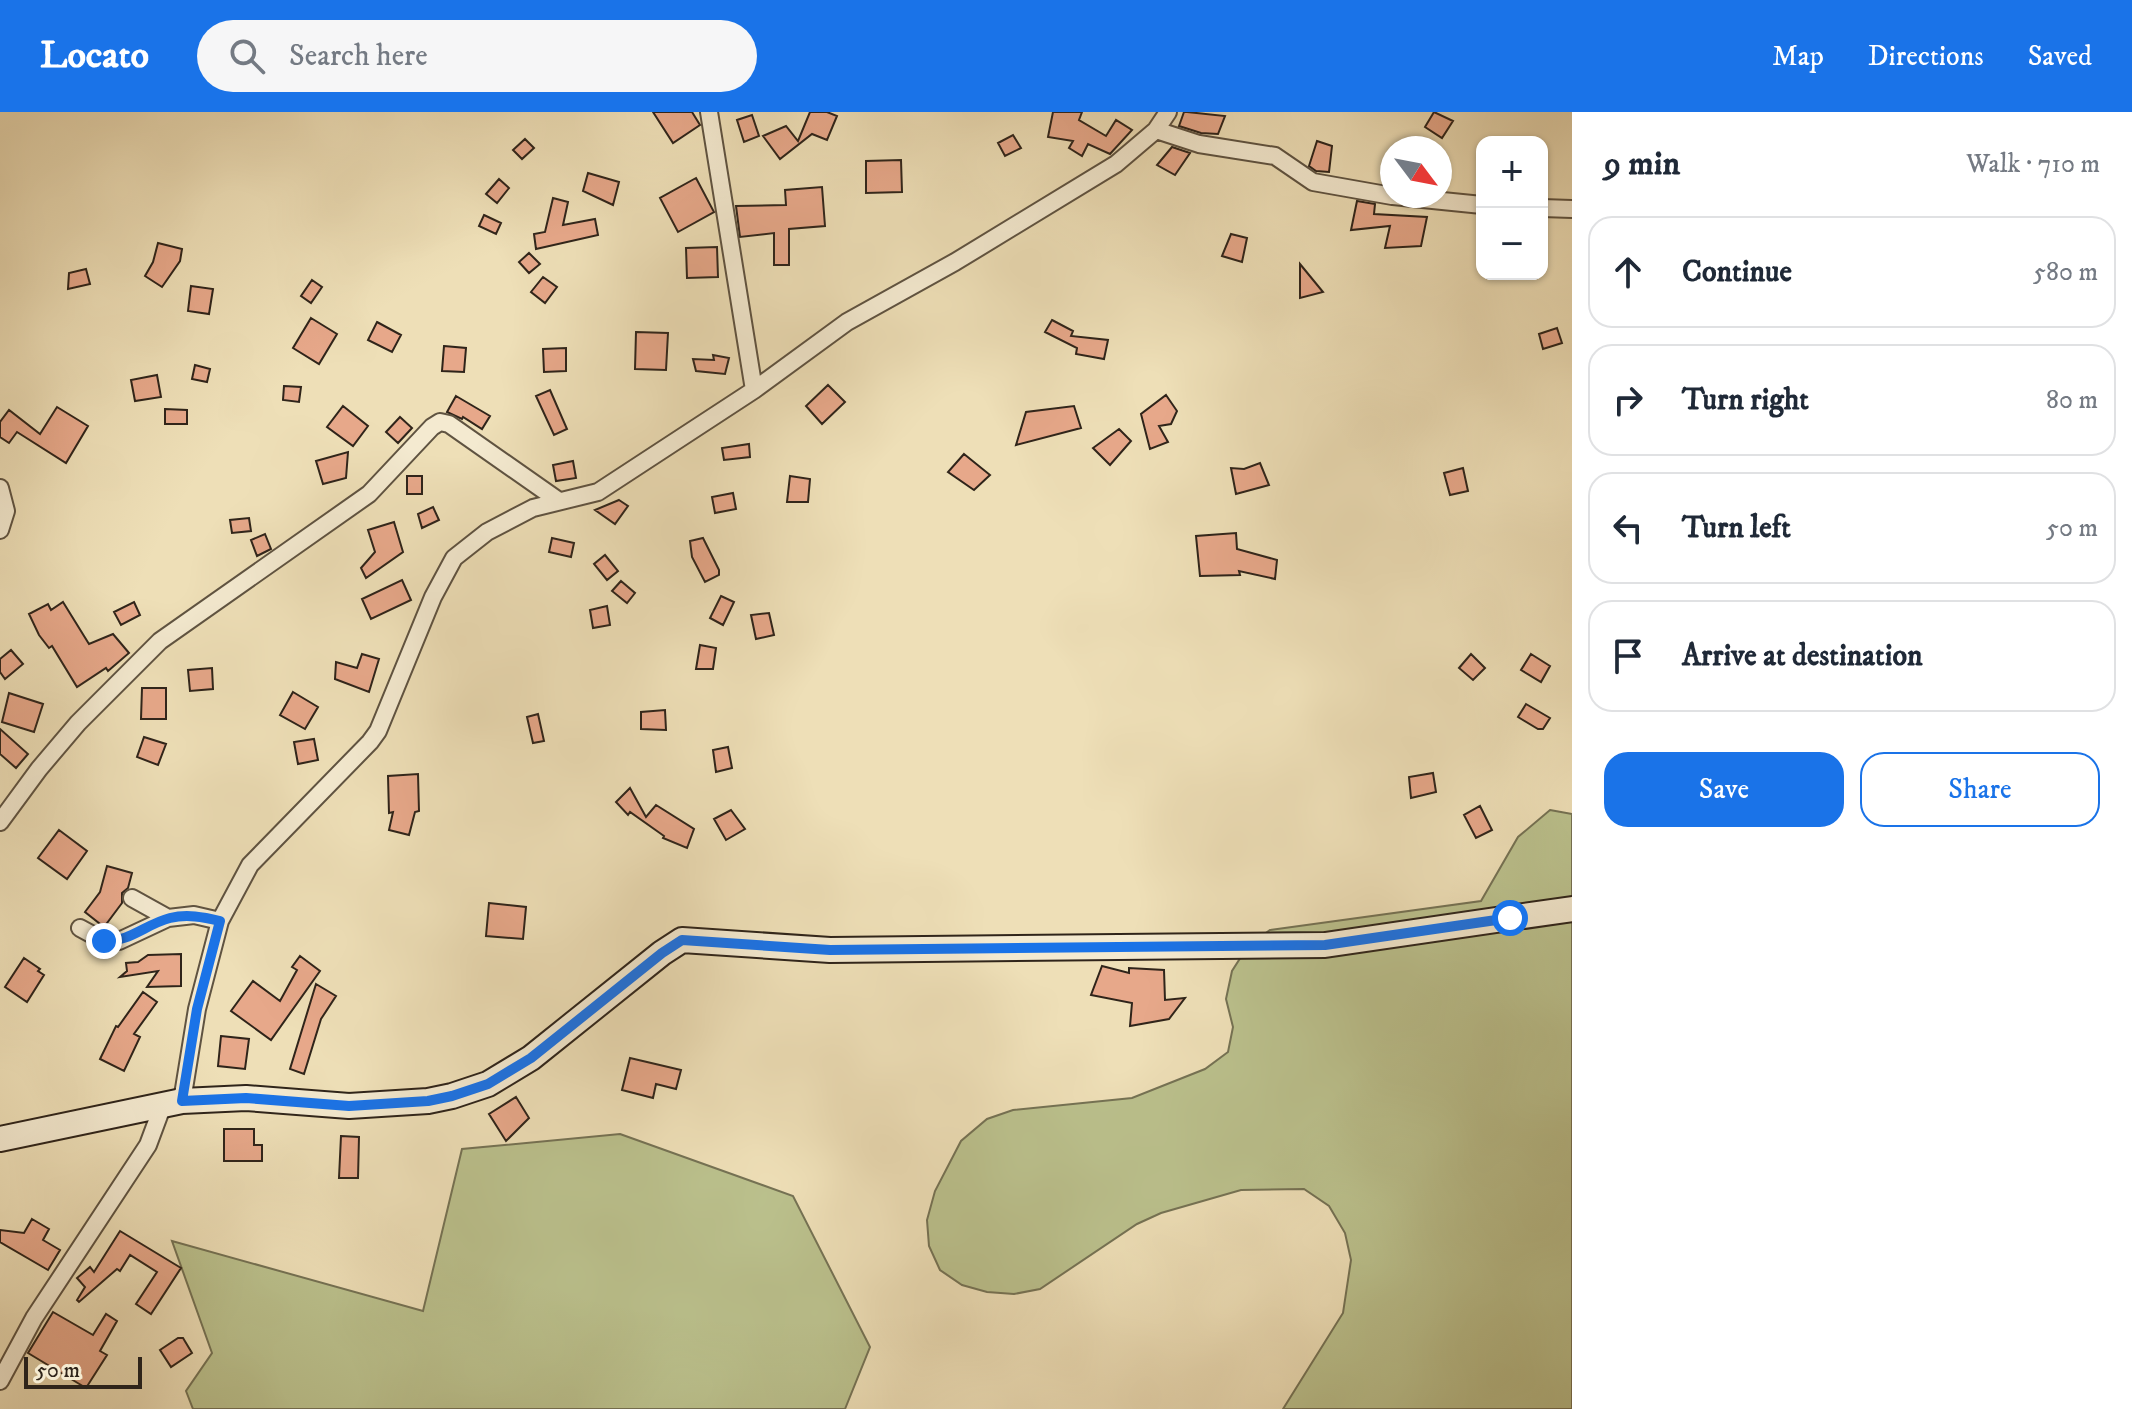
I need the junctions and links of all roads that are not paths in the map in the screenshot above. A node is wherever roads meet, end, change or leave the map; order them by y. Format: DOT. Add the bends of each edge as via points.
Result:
graph roads {
  1 [pos="709,112"];
  2 [pos="1168,112"];
  3 [pos="1156,130"];
  4 [pos="1380,194"];
  5 [pos="1452,204"];
  6 [pos="1476,205"];
  7 [pos="1548,208"];
  8 [pos="1572,209"];
  9 [pos="754,390"];
  10 [pos="0,488"];
  11 [pos="559,501"];
  12 [pos="0,530"];
  13 [pos="0,822"];
  14 [pos="132,898"];
  15 [pos="1572,909"];
  16 [pos="168,918"];
  17 [pos="220,921"];
  18 [pos="80,928"];
  19 [pos="173,1102"];
  20 [pos="0,1139"];
  21 [pos="0,1381"];
  1 -- 9 [label="street"];
  2 -- 3 [label="street"];
  3 -- 4 [label="street" via="1199,144 1275,156 1313,182"];
  3 -- 9 [label="street" via="1116,164 847,322"];
  5 -- 6 [label="street"];
  7 -- 8 [label="street"];
  9 -- 11 [label="street" via="598,492"];
  10 -- 12 [label="street" via="6,511"];
  11 -- 13 [label="street" via="440,422 369,494 160,641 78,723"];
  11 -- 17 [label="street" via="487,532 454,558 378,731 250,865"];
  14 -- 16 [label="street"];
  15 -- 19 [label="main road" via="1325,945 830,950 682,940 531,1058 488,1084 452,1096 349,1106 246,1098"];
  16 -- 17 [label="street" via="194,915"];
  16 -- 18 [label="street" via="119,941 104,941"];
  17 -- 19 [label="street"];
  19 -- 20 [label="main road"];
  19 -- 21 [label="street" via="34,1318"];
}
